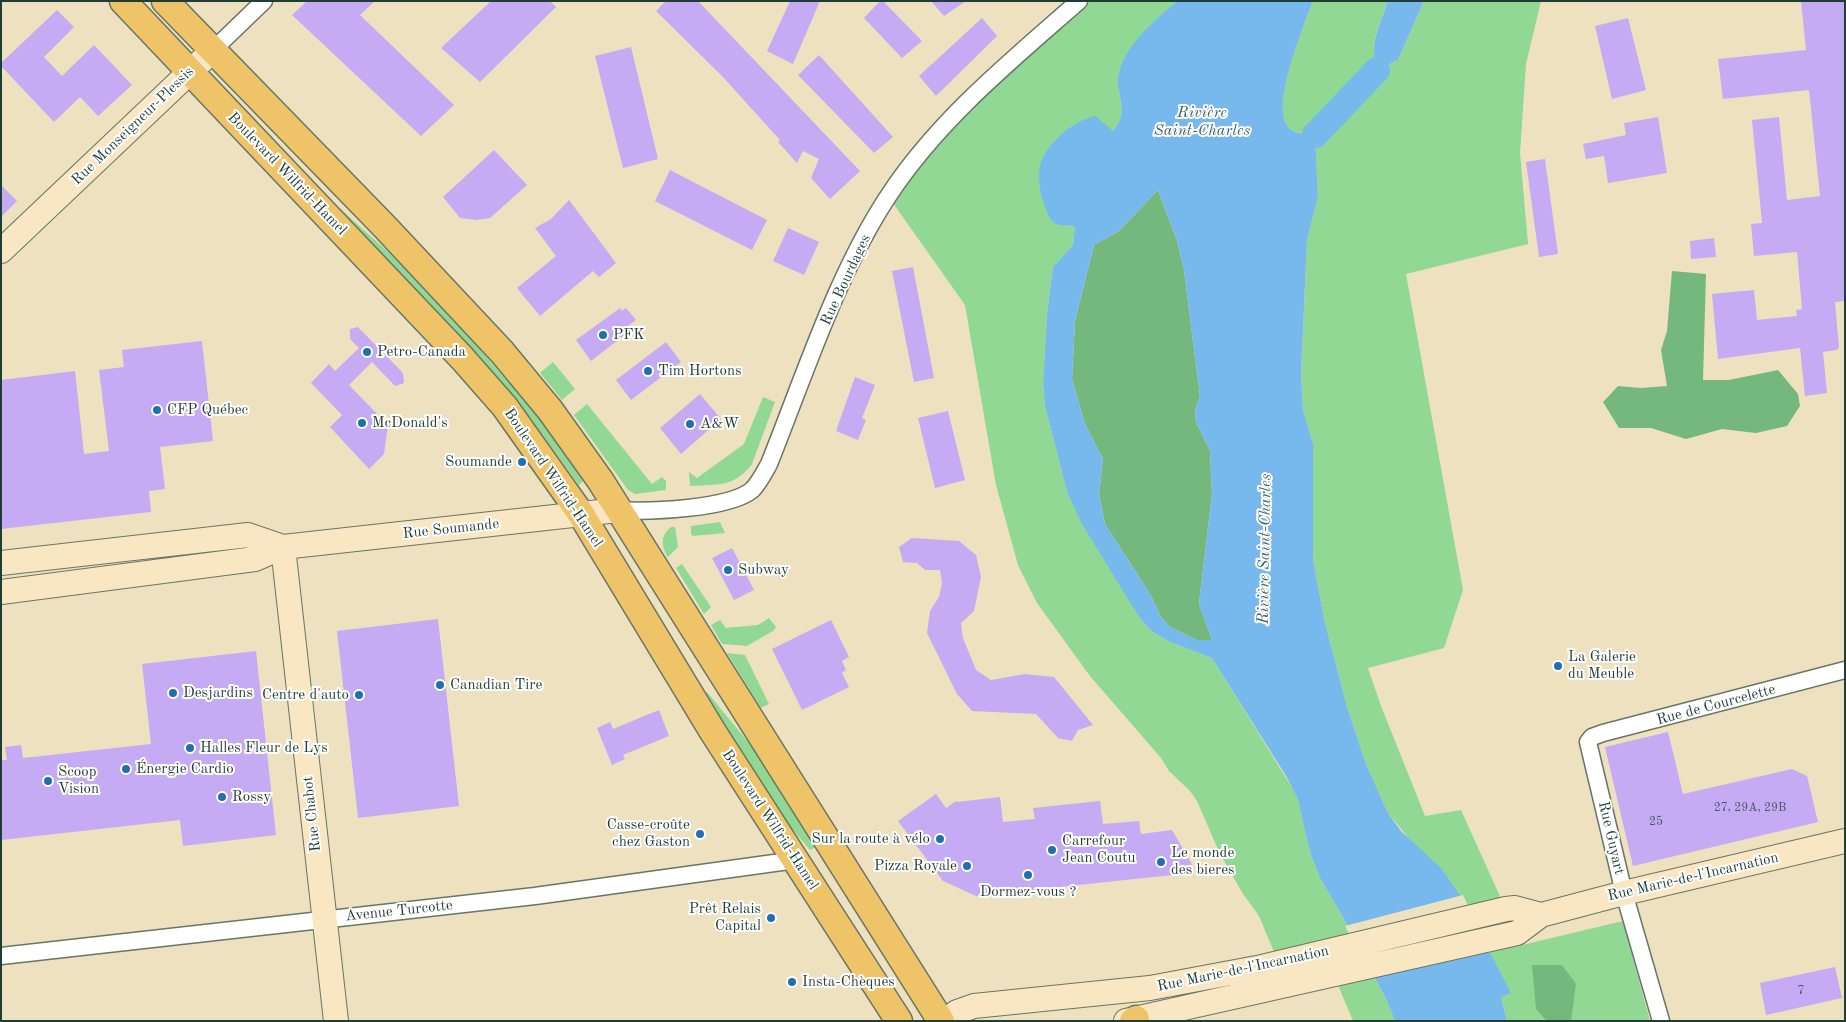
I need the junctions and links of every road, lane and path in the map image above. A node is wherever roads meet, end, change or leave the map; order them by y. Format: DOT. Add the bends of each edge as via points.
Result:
graph roads {
  1 [pos="123,1"];
  2 [pos="165,1"];
  3 [pos="264,1"];
  4 [pos="1078,1"];
  5 [pos="212,51"];
  6 [pos="190,72"];
  7 [pos="1,251"];
  8 [pos="618,510"];
  9 [pos="580,514"];
  10 [pos="283,547"];
  11 [pos="1,563"];
  12 [pos="1,592"];
  13 [pos="1845,670"];
  14 [pos="1588,742"];
  15 [pos="1845,841"];
  16 [pos="796,860"];
  17 [pos="1624,892"];
  18 [pos="1541,915"];
  19 [pos="324,920"];
  20 [pos="1,956"];
  21 [pos="1351,958"];
  22 [pos="1132,1020"];
  23 [pos="336,1021"];
  24 [pos="899,1021"];
  25 [pos="940,1021"];
  26 [pos="944,1021"];
  27 [pos="1661,1021"];
  1 -- 6 [label="main road, Boulevard Wilfrid-Hamel"];
  2 -- 5 [label="main road"];
  3 -- 5 [label="street, Rue Monseigneur-Plessis"];
  4 -- 8 [label="street, Rue Bourdages" via="936,133 888,196 852,259 770,464 752,490 736,500 714,504 647,512"];
  5 -- 6 [label="street, Rue Monseigneur-Plessis"];
  5 -- 8 [label="main road" via="502,352 576,445"];
  6 -- 7 [label="street, Rue Monseigneur-Plessis"];
  6 -- 9 [label="main road, Boulevard Wilfrid-Hamel" via="499,400 542,456"];
  8 -- 9 [label="street, Rue Soumande"];
  8 -- 25 [label="main road" via="858,886"];
  9 -- 10 [label="street, Rue Soumande"];
  9 -- 16 [label="main road, Boulevard Wilfrid-Hamel" via="712,732"];
  10 -- 11 [label="street, Rue Soumande" via="248,535"];
  10 -- 12 [label="street, Rue Soumande" via="255,559"];
  10 -- 19 [label="street, Rue Chabot"];
  13 -- 14 [label="street, Rue de Courcelette" via="1603,733"];
  14 -- 17 [label="street, Rue Guyart"];
  15 -- 17 [label="street, Rue Marie-de-l'Incarnation"];
  16 -- 19 [label="street, Avenue Turcotte" via="535,896"];
  16 -- 24 [label="main road, Boulevard Wilfrid-Hamel"];
  17 -- 18 [label="street, Rue Marie-de-l'Incarnation"];
  17 -- 27 [label="street, Rue Guyart"];
  18 -- 21 [label="street, Rue Marie-de-l'Incarnation" via="1517,932"];
  18 -- 21 [label="street, Rue Marie-de-l'Incarnation" via="1515,908 1506,909"];
  19 -- 20 [label="street, Avenue Turcotte"];
  19 -- 23 [label="street, Rue Chabot"];
  21 -- 22 [label="street, Rue Marie-de-l'Incarnation"];
  21 -- 26 [label="street, Rue Marie-de-l'Incarnation" via="1262,968 1150,988 974,1006"];
}
